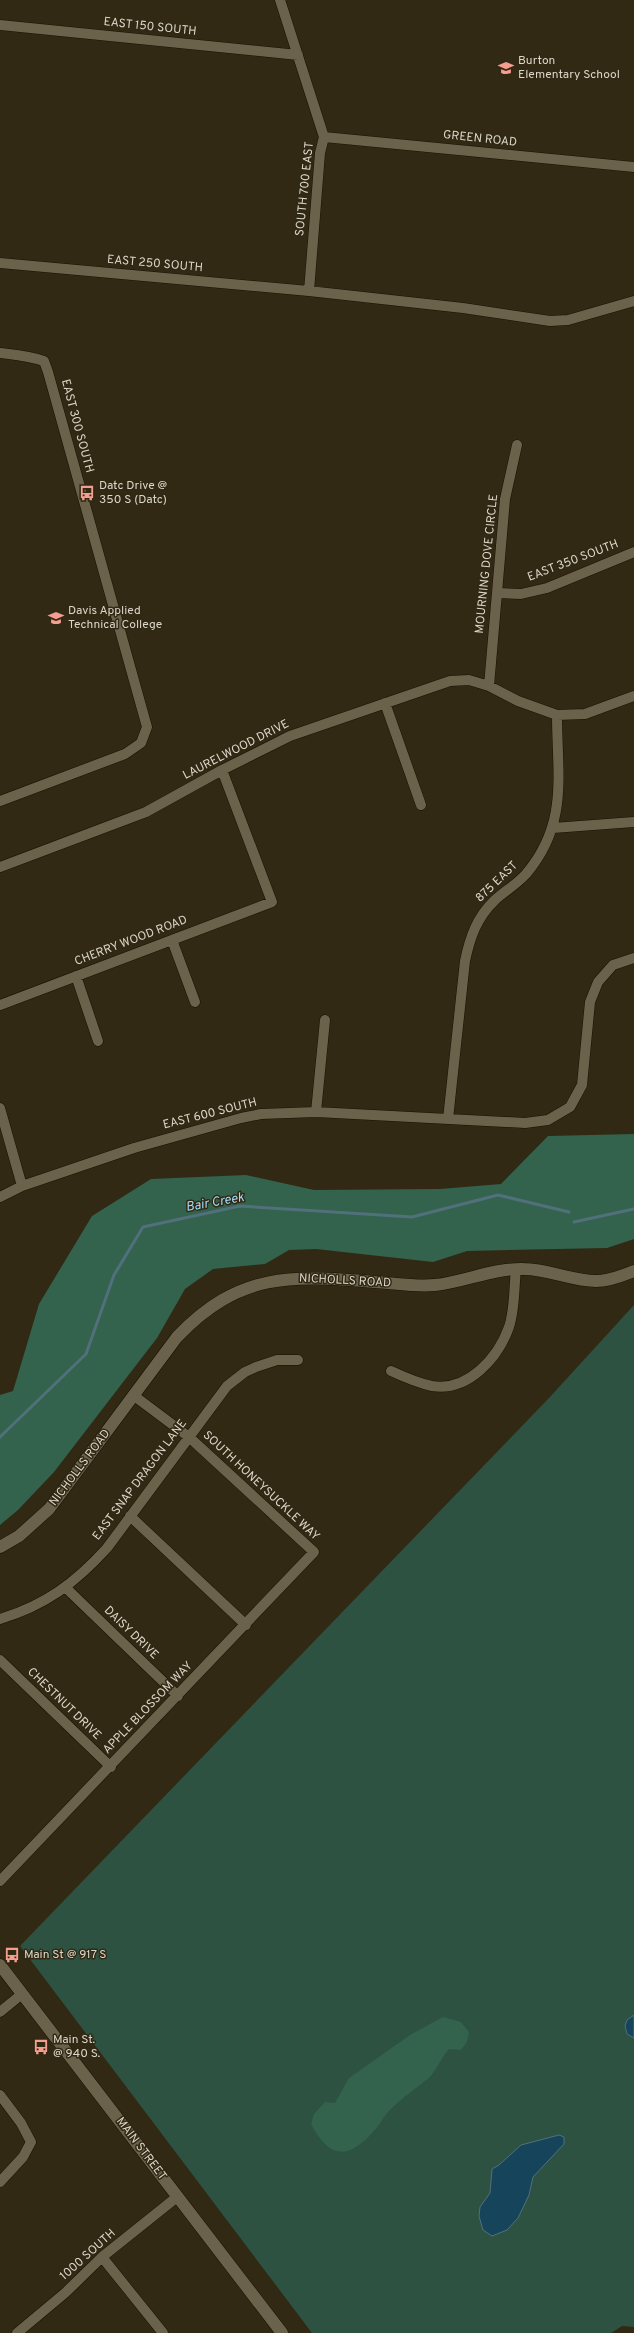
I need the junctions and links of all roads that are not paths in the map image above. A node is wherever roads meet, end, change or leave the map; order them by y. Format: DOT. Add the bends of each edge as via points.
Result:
graph roads {
  1 [pos="280,0"];
  2 [pos="0,25"];
  3 [pos="298,55"];
  4 [pos="324,137"];
  5 [pos="634,167"];
  6 [pos="0,263"];
  7 [pos="308,291"];
  8 [pos="634,301"];
  9 [pos="0,354"];
  10 [pos="517,445"];
  11 [pos="634,552"];
  12 [pos="497,594"];
  13 [pos="489,686"];
  14 [pos="634,696"];
  15 [pos="385,704"];
  16 [pos="557,714"];
  17 [pos="222,770"];
  18 [pos="0,802"];
  19 [pos="421,804"];
  20 [pos="634,822"];
  21 [pos="553,828"];
  22 [pos="0,867"];
  23 [pos="172,940"];
  24 [pos="634,958"];
  25 [pos="76,976"];
  26 [pos="195,1002"];
  27 [pos="0,1005"];
  28 [pos="325,1020"];
  29 [pos="98,1041"];
  30 [pos="0,1108"];
  31 [pos="316,1112"];
  32 [pos="448,1119"];
  33 [pos="22,1186"];
  34 [pos="0,1197"];
  35 [pos="516,1269"];
  36 [pos="634,1271"];
  37 [pos="298,1360"];
  38 [pos="391,1371"];
  39 [pos="133,1395"];
  40 [pos="189,1437"];
  41 [pos="130,1516"];
  42 [pos="0,1547"];
  43 [pos="314,1552"];
  44 [pos="66,1588"];
  45 [pos="0,1619"];
  46 [pos="246,1625"];
  47 [pos="0,1660"];
  48 [pos="178,1696"];
  49 [pos="111,1767"];
  50 [pos="0,1881"];
  51 [pos="0,1965"];
  52 [pos="22,1994"];
  53 [pos="0,2012"];
  54 [pos="0,2095"];
  55 [pos="0,2182"];
  56 [pos="177,2197"];
  57 [pos="102,2257"];
  58 [pos="17,2333"];
  59 [pos="163,2333"];
  60 [pos="282,2333"];
  1 -- 3 [label="street, SOUTH 700 EAST"];
  2 -- 3 [label="street, EAST 150 SOUTH"];
  3 -- 4 [label="street, SOUTH 700 EAST"];
  4 -- 5 [label="street, GREEN ROAD"];
  4 -- 7 [label="street, SOUTH 700 EAST" via="320,152"];
  6 -- 7 [label="street, EAST 250 SOUTH"];
  7 -- 8 [label="street, EAST 250 SOUTH" via="463,308 550,321 568,320"];
  9 -- 18 [label="street, EAST 300 SOUTH" via="36,358 44,362 48,372 147,727 141,744 125,754"];
  10 -- 12 [label="street, MOURNING DOVE CIRCLE" via="505,500"];
  11 -- 12 [label="street, EAST 350 SOUTH" via="547,588 521,594"];
  12 -- 13 [label="street, MOURNING DOVE CIRCLE"];
  13 -- 15 [label="street, LAURELWOOD DRIVE" via="469,680 450,681"];
  13 -- 16 [label="street, LAURELWOOD DRIVE" via="518,701"];
  14 -- 16 [label="street, LAURELWOOD DRIVE" via="585,714"];
  15 -- 17 [label="street, LAURELWOOD DRIVE" via="290,736"];
  15 -- 19 [label="street"];
  16 -- 21 [label="street, 875 EAST" via="559,780 558,808"];
  17 -- 22 [label="street, LAURELWOOD DRIVE" via="146,812"];
  17 -- 23 [label="street, CHERRY WOOD ROAD" via="272,902"];
  20 -- 21 [label="street"];
  21 -- 32 [label="street, 875 EAST" via="526,874 495,900 479,918 469,941 464,961"];
  23 -- 25 [label="street, CHERRY WOOD ROAD"];
  23 -- 26 [label="street"];
  24 -- 32 [label="street, EAST 600 SOUTH" via="612,965 598,982 590,1002 582,1085 570,1107 548,1120 507,1123"];
  25 -- 27 [label="street, CHERRY WOOD ROAD"];
  25 -- 29 [label="street"];
  28 -- 31 [label="street"];
  30 -- 33 [label="street"];
  31 -- 32 [label="street, EAST 600 SOUTH"];
  31 -- 33 [label="street, EAST 600 SOUTH" via="289,1112 241,1118 134,1148"];
  33 -- 34 [label="street, EAST 600 SOUTH"];
  35 -- 36 [label="street, NICHOLLS ROAD" via="596,1281"];
  35 -- 38 [label="street" via="509,1326 494,1354 475,1374 455,1384 432,1386"];
  35 -- 39 [label="street, NICHOLLS ROAD" via="490,1272 435,1285 304,1277 258,1285 226,1298 198,1316 177,1338"];
  37 -- 40 [label="street, EAST SNAP DRAGON LANE" via="268,1362 236,1378 212,1404"];
  39 -- 40 [label="street, SOUTH HONEYSUCKLE WAY"];
  39 -- 42 [label="street, NICHOLLS ROAD" via="49,1509 19,1536"];
  40 -- 41 [label="street, EAST SNAP DRAGON LANE"];
  40 -- 43 [label="street, SOUTH HONEYSUCKLE WAY"];
  41 -- 44 [label="street, EAST SNAP DRAGON LANE" via="99,1556"];
  41 -- 46 [label="street"];
  43 -- 46 [label="street, APPLE BLOSSOM WAY"];
  44 -- 45 [label="street, EAST SNAP DRAGON LANE" via="28,1609"];
  44 -- 48 [label="street, DAISY DRIVE"];
  46 -- 48 [label="street, APPLE BLOSSOM WAY"];
  47 -- 49 [label="street, CHESTNUT DRIVE"];
  48 -- 49 [label="street, APPLE BLOSSOM WAY"];
  49 -- 50 [label="street, APPLE BLOSSOM WAY"];
  51 -- 52 [label="street, MAIN STREET"];
  52 -- 53 [label="street"];
  52 -- 56 [label="street, MAIN STREET"];
  54 -- 55 [label="street" via="21,2122 31,2142 24,2157"];
  56 -- 57 [label="street, 1000 SOUTH"];
  56 -- 60 [label="street, MAIN STREET"];
  57 -- 58 [label="street, 1000 SOUTH" via="65,2293"];
  57 -- 59 [label="street"];
}
